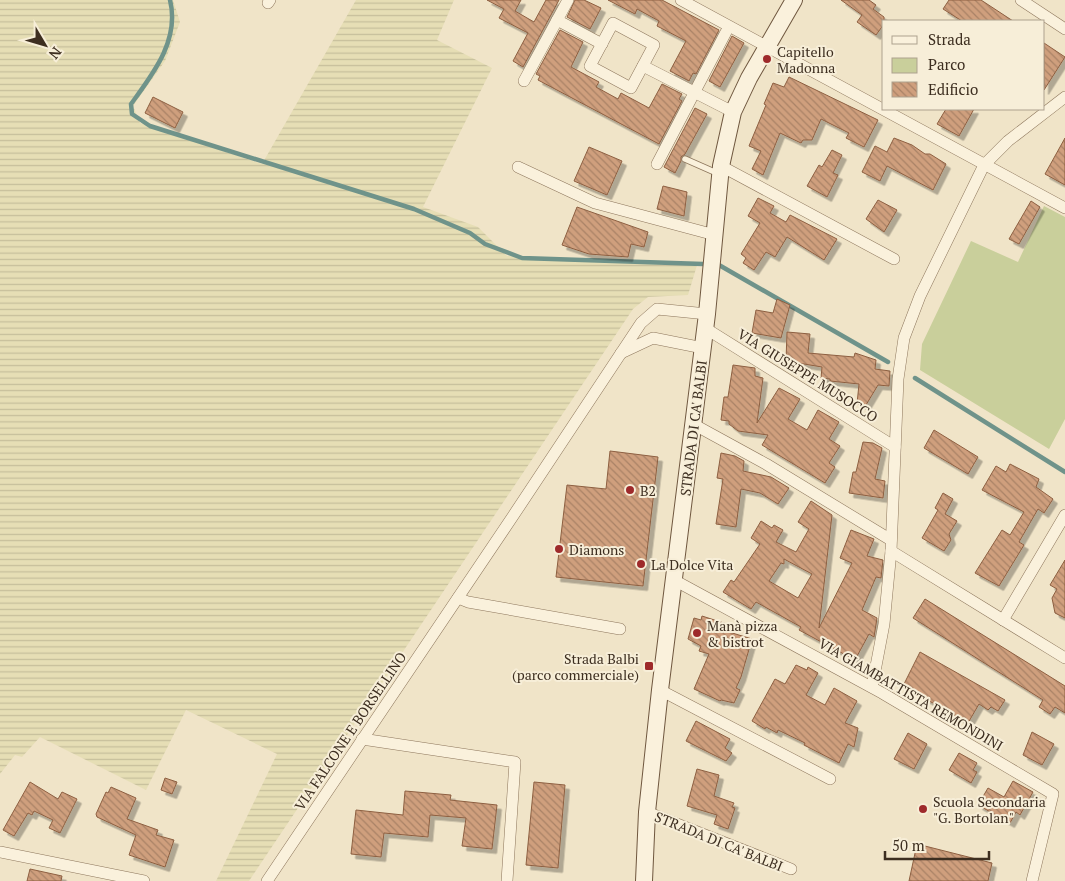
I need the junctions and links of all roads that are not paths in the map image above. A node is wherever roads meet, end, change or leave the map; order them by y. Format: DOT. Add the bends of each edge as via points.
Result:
graph roads {
  1 [pos="568,0"];
  2 [pos="681,0"];
  3 [pos="794,0"];
  4 [pos="1021,0"];
  5 [pos="557,20"];
  6 [pos="1065,29"];
  7 [pos="726,32"];
  8 [pos="602,44"];
  9 [pos="769,47"];
  10 [pos="643,66"];
  11 [pos="524,81"];
  12 [pos="694,93"];
  13 [pos="1065,97"];
  14 [pos="882,109"];
  15 [pos="884,110"];
  16 [pos="733,112"];
  17 [pos="685,159"];
  18 [pos="656,164"];
  19 [pos="984,165"];
  20 [pos="518,167"];
  21 [pos="721,170"];
  22 [pos="1065,208"];
  23 [pos="715,235"];
  24 [pos="894,259"];
  25 [pos="706,321"];
  26 [pos="703,348"];
  27 [pos="619,354"];
  28 [pos="693,424"];
  29 [pos="895,447"];
  30 [pos="1065,515"];
  31 [pos="891,545"];
  32 [pos="674,580"];
  33 [pos="458,598"];
  34 [pos="1003,620"];
  35 [pos="620,629"];
  36 [pos="1065,658"];
  37 [pos="872,687"];
  38 [pos="660,690"];
  39 [pos="362,740"];
  40 [pos="830,779"];
  41 [pos="647,812"];
  42 [pos="0,852"];
  43 [pos="792,869"];
  44 [pos="124,878"];
  45 [pos="144,881"];
  46 [pos="267,881"];
  47 [pos="507,881"];
  48 [pos="644,881"];
  49 [pos="1032,881"];
  1 -- 5 [label="street"];
  2 -- 9 [label="street"];
  3 -- 9 [label="main road, STRADA DI CA' BALBI"];
  4 -- 6 [label="street"];
  5 -- 8 [label="street"];
  5 -- 11 [label="street"];
  7 -- 12 [label="street"];
  8 -- 10 [label="street" via="613,24 654,45"];
  8 -- 10 [label="street" via="590,66 631,88"];
  9 -- 14 [label="street"];
  9 -- 16 [label="main road, STRADA DI CA' BALBI"];
  10 -- 12 [label="street"];
  12 -- 16 [label="street"];
  12 -- 18 [label="street"];
  13 -- 19 [label="street" via="1008,141"];
  15 -- 19 [label="street"];
  16 -- 21 [label="main road, STRADA DI CA' BALBI"];
  17 -- 21 [label="lane"];
  19 -- 22 [label="street"];
  19 -- 29 [label="street" via="920,296 904,338 898,379"];
  20 -- 23 [label="street" via="595,203"];
  21 -- 23 [label="main road, STRADA DI CA' BALBI"];
  21 -- 24 [label="street"];
  23 -- 25 [label="main road, STRADA DI CA' BALBI"];
  25 -- 26 [label="main road, STRADA DI CA' BALBI"];
  25 -- 27 [label="street, VIA FALCONE E BORSELLINO" via="657,309 641,323"];
  25 -- 29 [label="street, VIA GIUSEPPE MUSOCCO"];
  26 -- 27 [label="street" via="653,338"];
  26 -- 28 [label="main road, STRADA DI CA' BALBI"];
  27 -- 33 [label="street, VIA FALCONE E BORSELLINO"];
  28 -- 31 [label="street" via="766,464"];
  28 -- 32 [label="main road, STRADA DI CA' BALBI"];
  29 -- 31 [label="street"];
  30 -- 34 [label="street"];
  31 -- 34 [label="street"];
  31 -- 37 [label="street" via="884,624"];
  32 -- 37 [label="street, VIA GIAMBATTISTA REMONDINI"];
  32 -- 38 [label="main road, STRADA DI CA' BALBI"];
  33 -- 35 [label="street"];
  33 -- 39 [label="street, VIA FALCONE E BORSELLINO"];
  34 -- 36 [label="street"];
  37 -- 49 [label="street, VIA GIAMBATTISTA REMONDINI" via="1053,794"];
  38 -- 40 [label="street"];
  38 -- 41 [label="main road, STRADA DI CA' BALBI"];
  39 -- 46 [label="street, VIA FALCONE E BORSELLINO"];
  39 -- 47 [label="street" via="515,762"];
  41 -- 43 [label="street, STRADA DI CA' BALBI"];
  41 -- 48 [label="main road, STRADA DI CA' BALBI"];
  42 -- 44 [label="street"];
  44 -- 45 [label="street"];
}
